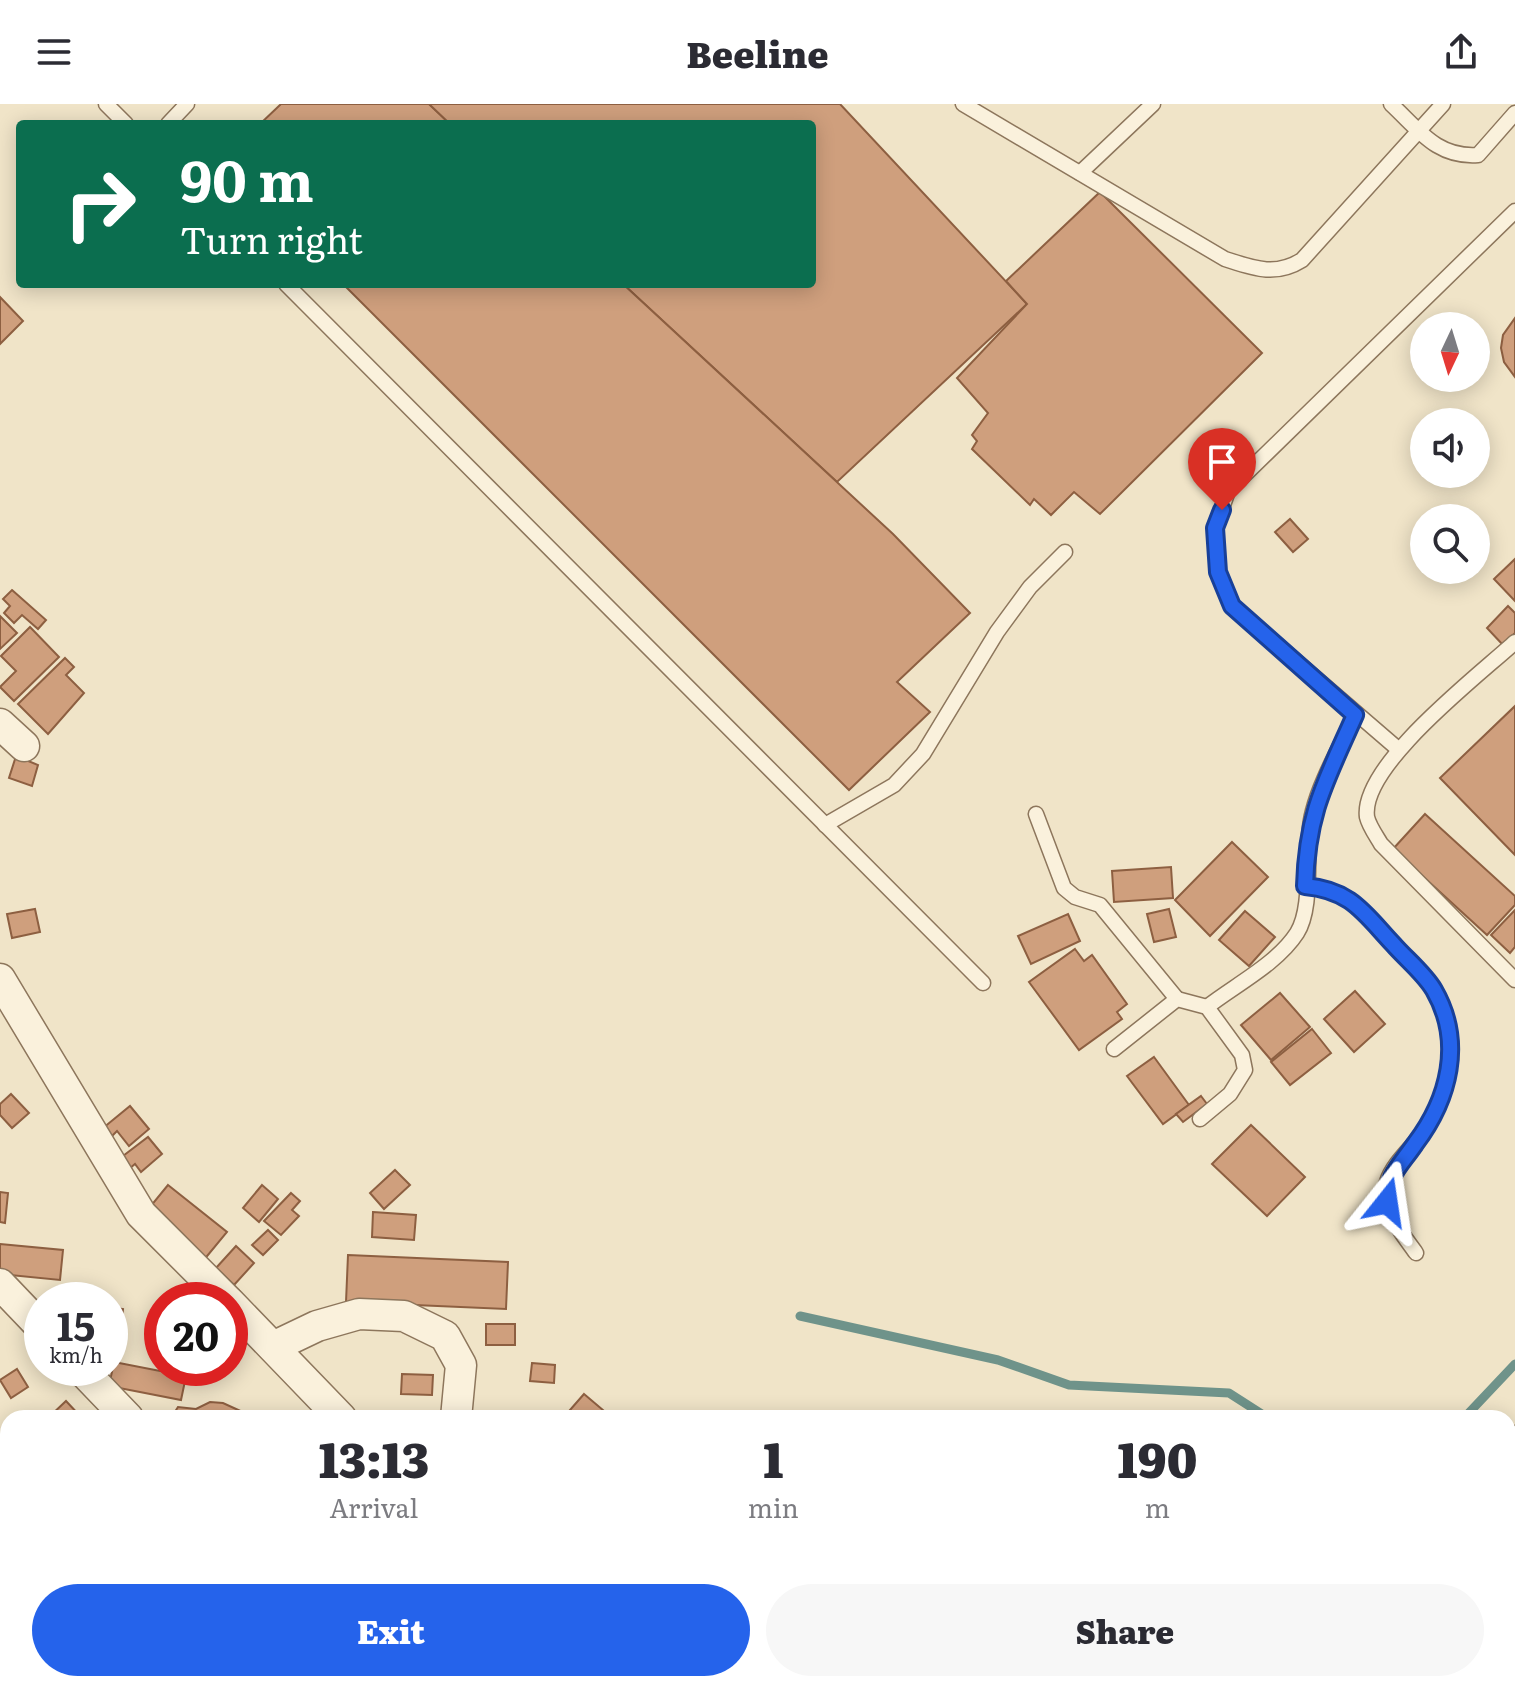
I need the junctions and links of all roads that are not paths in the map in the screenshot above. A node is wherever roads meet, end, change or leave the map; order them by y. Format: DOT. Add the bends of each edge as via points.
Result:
graph roads {
  1 [pos="106,104"];
  2 [pos="187,104"];
  3 [pos="963,104"];
  4 [pos="1153,104"];
  5 [pos="1391,104"];
  6 [pos="1443,104"];
  7 [pos="1515,113"];
  8 [pos="122,120"];
  9 [pos="172,120"];
  10 [pos="1419,130"];
  11 [pos="1080,173"];
  12 [pos="1515,211"];
  13 [pos="290,288"];
  14 [pos="1065,552"];
  15 [pos="1515,642"];
  16 [pos="1355,715"];
  17 [pos="0,724"];
  18 [pos="24,746"];
  19 [pos="1398,749"];
  20 [pos="1036,814"];
  21 [pos="825,825"];
  22 [pos="1305,886"];
  23 [pos="0,979"];
  24 [pos="1515,980"];
  25 [pos="983,983"];
  26 [pos="1177,999"];
  27 [pos="1207,1007"];
  28 [pos="1114,1049"];
  29 [pos="1200,1119"];
  30 [pos="1416,1253"];
  31 [pos="208,1282"];
  32 [pos="0,1284"];
  33 [pos="24,1309"];
  34 [pos="248,1322"];
  35 [pos="273,1347"];
  36 [pos="97,1386"];
  37 [pos="120,1410"];
  38 [pos="333,1410"];
  39 [pos="457,1410"];
  1 -- 8 [label="lane"];
  2 -- 9 [label="lane"];
  3 -- 11 [label="lane"];
  4 -- 11 [label="lane"];
  5 -- 10 [label="lane"];
  6 -- 10 [label="lane"];
  7 -- 10 [label="lane" via="1478,155 1443,151"];
  10 -- 11 [label="lane" via="1289,269 1265,271 1225,259"];
  12 -- 16 [label="lane" via="1228,491 1215,528 1218,572 1232,606"];
  13 -- 21 [label="lane"];
  14 -- 21 [label="lane" via="1030,587 997,632 923,754 894,785"];
  15 -- 19 [label="lane"];
  16 -- 19 [label="lane"];
  16 -- 22 [label="lane" via="1313,808"];
  17 -- 18 [label="street"];
  19 -- 24 [label="lane" via="1370,790 1367,818 1381,844"];
  20 -- 26 [label="lane" via="1064,888 1100,905"];
  21 -- 25 [label="lane"];
  22 -- 27 [label="lane" via="1305,914 1297,933"];
  22 -- 30 [label="lane" via="1341,892 1361,908 1432,987 1447,1015 1450,1065 1443,1095 1387,1184 1394,1223"];
  23 -- 31 [label="street" via="141,1214"];
  26 -- 27 [label="lane"];
  26 -- 28 [label="lane"];
  27 -- 29 [label="lane" via="1242,1055 1245,1070 1230,1094"];
  32 -- 33 [label="street"];
  34 -- 35 [label="street"];
  35 -- 38 [label="street"];
  35 -- 39 [label="street" via="359,1314 404,1316 445,1336 461,1365"];
  36 -- 37 [label="street"];
}
